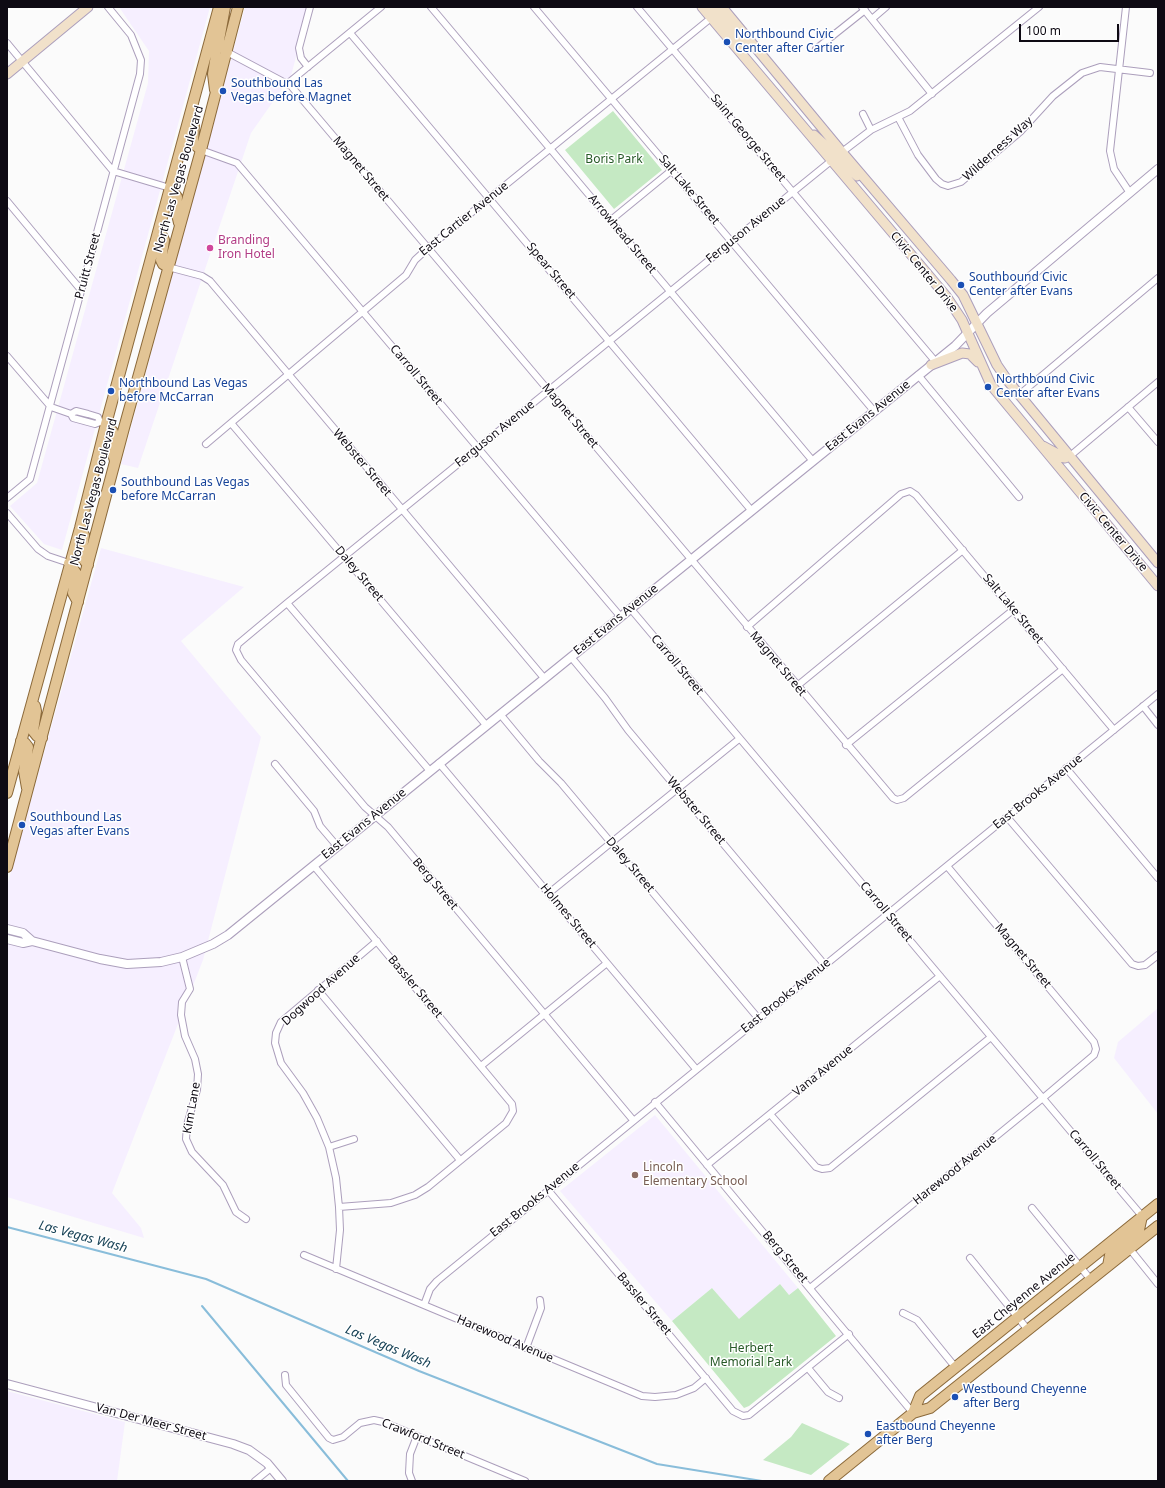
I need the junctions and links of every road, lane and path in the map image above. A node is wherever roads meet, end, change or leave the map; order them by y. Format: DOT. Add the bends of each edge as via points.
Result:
graph roads {
  1 [pos="88,7"];
  2 [pos="108,7"];
  3 [pos="219,7"];
  4 [pos="225,7"];
  5 [pos="238,7"];
  6 [pos="310,7"];
  7 [pos="381,7"];
  8 [pos="431,7"];
  9 [pos="534,7"];
  10 [pos="637,7"];
  11 [pos="702,7"];
  12 [pos="712,7"];
  13 [pos="723,7"];
  14 [pos="886,7"];
  15 [pos="1039,7"];
  16 [pos="1126,7"];
  17 [pos="863,9"];
  18 [pos="711,18"];
  19 [pos="872,19"];
  20 [pos="350,32"];
  21 [pos="7,43"];
  22 [pos="210,43"];
  23 [pos="673,49"];
  24 [pos="816,49"];
  25 [pos="227,52"];
  26 [pos="22,62"];
  27 [pos="770,65"];
  28 [pos="308,67"];
  29 [pos="1119,69"];
  30 [pos="1150,73"];
  31 [pos="7,74"];
  32 [pos="287,84"];
  33 [pos="932,94"];
  34 [pos="216,95"];
  35 [pos="612,99"];
  36 [pos="192,112"];
  37 [pos="863,114"];
  38 [pos="898,117"];
  39 [pos="799,123"];
  40 [pos="871,130"];
  41 [pos="550,149"];
  42 [pos="202,150"];
  43 [pos="842,152"];
  44 [pos="831,161"];
  45 [pos="1158,169"];
  46 [pos="672,170"];
  47 [pos="113,171"];
  48 [pos="871,186"];
  49 [pos="170,188"];
  50 [pos="793,192"];
  51 [pos="1130,193"];
  52 [pos="489,198"];
  53 [pos="7,201"];
  54 [pos="610,220"];
  55 [pos="180,225"];
  56 [pos="159,230"];
  57 [pos="732,241"];
  58 [pos="428,248"];
  59 [pos="168,267"];
  60 [pos="1158,278"];
  61 [pos="81,290"];
  62 [pos="670,291"];
  63 [pos="363,312"];
  64 [pos="978,323"];
  65 [pos="967,333"];
  66 [pos="610,341"];
  67 [pos="7,356"];
  68 [pos="933,363"];
  69 [pos="985,371"];
  70 [pos="288,375"];
  71 [pos="918,375"];
  72 [pos="1158,382"];
  73 [pos="548,391"];
  74 [pos="1019,395"];
  75 [pos="51,407"];
  76 [pos="1128,407"];
  77 [pos="874,410"];
  78 [pos="103,423"];
  79 [pos="231,423"];
  80 [pos="1158,442"];
  81 [pos="206,444"];
  82 [pos="1039,444"];
  83 [pos="478,448"];
  84 [pos="1070,456"];
  85 [pos="812,460"];
  86 [pos="116,463"];
  87 [pos="1019,497"];
  88 [pos="7,498"];
  89 [pos="402,510"];
  90 [pos="752,510"];
  91 [pos="7,512"];
  92 [pos="82,522"];
  93 [pos="963,550"];
  94 [pos="344,557"];
  95 [pos="690,559"];
  96 [pos="70,563"];
  97 [pos="1158,563"];
  98 [pos="88,565"];
  99 [pos="1158,586"];
  100 [pos="78,602"];
  101 [pos="287,603"];
  102 [pos="630,608"];
  103 [pos="1013,610"];
  104 [pos="620,616"];
  105 [pos="747,627"];
  106 [pos="236,650"];
  107 [pos="571,656"];
  108 [pos="1063,669"];
  109 [pos="544,678"];
  110 [pos="797,686"];
  111 [pos="1158,694"];
  112 [pos="33,699"];
  113 [pos="1143,706"];
  114 [pos="500,714"];
  115 [pos="486,725"];
  116 [pos="1158,725"];
  117 [pos="1114,730"];
  118 [pos="42,738"];
  119 [pos="739,738"];
  120 [pos="21,741"];
  121 [pos="846,745"];
  122 [pos="440,763"];
  123 [pos="275,764"];
  124 [pos="1066,768"];
  125 [pos="430,771"];
  126 [pos="677,789"];
  127 [pos="28,790"];
  128 [pos="7,793"];
  129 [pos="375,816"];
  130 [pos="1007,817"];
  131 [pos="611,843"];
  132 [pos="337,846"];
  133 [pos="314,866"];
  134 [pos="946,866"];
  135 [pos="7,867"];
  136 [pos="1158,878"];
  137 [pos="549,893"];
  138 [pos="887,914"];
  139 [pos="7,929"];
  140 [pos="7,939"];
  141 [pos="32,941"];
  142 [pos="376,941"];
  143 [pos="1158,955"];
  144 [pos="182,957"];
  145 [pos="607,963"];
  146 [pos="824,964"];
  147 [pos="940,976"];
  148 [pos="318,990"];
  149 [pos="545,1014"];
  150 [pos="758,1018"];
  151 [pos="991,1037"];
  152 [pos="1096,1049"];
  153 [pos="481,1066"];
  154 [pos="696,1069"];
  155 [pos="1043,1098"];
  156 [pos="655,1102"];
  157 [pos="770,1114"];
  158 [pos="634,1120"];
  159 [pos="354,1139"];
  160 [pos="329,1147"];
  161 [pos="460,1160"];
  162 [pos="707,1165"];
  163 [pos="548,1190"];
  164 [pos="1158,1204"];
  165 [pos="339,1207"];
  166 [pos="1032,1208"];
  167 [pos="1142,1216"];
  168 [pos="246,1219"];
  169 [pos="1158,1226"];
  170 [pos="1129,1248"];
  171 [pos="304,1255"];
  172 [pos="970,1258"];
  173 [pos="1108,1266"];
  174 [pos="1081,1267"];
  175 [pos="336,1269"];
  176 [pos="1091,1280"];
  177 [pos="1158,1284"];
  178 [pos="810,1288"];
  179 [pos="540,1300"];
  180 [pos="424,1305"];
  181 [pos="902,1313"];
  182 [pos="1018,1318"];
  183 [pos="1028,1330"];
  184 [pos="849,1334"];
  185 [pos="526,1348"];
  186 [pos="808,1368"];
  187 [pos="956,1368"];
  188 [pos="285,1375"];
  189 [pos="706,1378"];
  190 [pos="7,1384"];
  191 [pos="839,1398"];
  192 [pos="913,1413"];
  193 [pos="417,1436"];
  194 [pos="271,1468"];
  195 [pos="255,1481"];
  196 [pos="282,1481"];
  197 [pos="412,1481"];
  198 [pos="525,1481"];
  199 [pos="829,1481"];
  1 -- 26 [label="main road"];
  2 -- 47 [label="street, Pruitt Street" via="131,35 141,60 140,74"];
  3 -- 22 [label="main road, North Las Vegas Boulevard"];
  4 -- 25 [label="main road" via="219,40"];
  5 -- 25 [label="main road, North Las Vegas Boulevard"];
  6 -- 28 [label="street" via="300,48 301,58"];
  7 -- 20 [label="street"];
  8 -- 41 [label="street, Arrowhead Street"];
  9 -- 35 [label="street, Salt Lake Street"];
  10 -- 23 [label="street, Saint George Street"];
  11 -- 18 [label="main road, Civic Center Drive"];
  12 -- 13 [label="main road" via="716,10"];
  13 -- 27 [label="main road, Civic Center Drive"];
  14 -- 19 [label="street"];
  15 -- 33 [label="street"];
  16 -- 29 [label="street"];
  17 -- 19 [label="street"];
  17 -- 24 [label="street"];
  18 -- 23 [label="street, East Cartier Avenue"];
  18 -- 27 [label="main road" via="719,16 764,65"];
  18 -- 39 [label="main road, Civic Center Drive"];
  19 -- 33 [label="street"];
  20 -- 28 [label="street"];
  20 -- 52 [label="street, Spear Street"];
  21 -- 26 [label="street"];
  22 -- 34 [label="main road" via="216,55 213,74"];
  22 -- 36 [label="main road, North Las Vegas Boulevard"];
  23 -- 35 [label="street, East Cartier Avenue"];
  23 -- 50 [label="street, Saint George Street"];
  25 -- 32 [label="street, Magnet Street"];
  25 -- 34 [label="main road, North Las Vegas Boulevard"];
  26 -- 31 [label="main road"];
  26 -- 47 [label="street"];
  27 -- 43 [label="main road, Civic Center Drive"];
  28 -- 32 [label="street"];
  29 -- 30 [label="street, Wilderness Way"];
  29 -- 38 [label="street, Wilderness Way" via="1100,68 1082,73 1053,96 1020,132 961,182 948,186 936,180 918,155"];
  29 -- 51 [label="street" via="1110,151 1114,169"];
  32 -- 58 [label="street, Magnet Street"];
  33 -- 38 [label="street"];
  34 -- 42 [label="main road, North Las Vegas Boulevard"];
  35 -- 41 [label="street, East Cartier Avenue"];
  35 -- 46 [label="street, Salt Lake Street"];
  36 -- 42 [label="main road" via="195,121 193,143"];
  36 -- 49 [label="main road, North Las Vegas Boulevard"];
  37 -- 40 [label="street"];
  38 -- 40 [label="street"];
  39 -- 43 [label="main road" via="834,153"];
  39 -- 44 [label="main road, Civic Center Drive"];
  40 -- 43 [label="street"];
  41 -- 52 [label="street, East Cartier Avenue"];
  41 -- 54 [label="street, Arrowhead Street"];
  42 -- 55 [label="main road, North Las Vegas Boulevard"];
  42 -- 63 [label="street, Carroll Street" via="237,163"];
  43 -- 48 [label="main road, Civic Center Drive"];
  44 -- 48 [label="main road" via="834,159 842,162"];
  44 -- 50 [label="street, Ferguson Avenue"];
  44 -- 65 [label="main road, Civic Center Drive" via="946,296 962,320"];
  45 -- 51 [label="street, East Evans Avenue"];
  46 -- 54 [label="street"];
  46 -- 57 [label="street, Salt Lake Street"];
  47 -- 49 [label="street"];
  47 -- 61 [label="street, Pruitt Street"];
  48 -- 64 [label="main road, Civic Center Drive" via="951,280"];
  49 -- 55 [label="main road" via="177,197 176,210"];
  49 -- 56 [label="main road, North Las Vegas Boulevard"];
  50 -- 57 [label="street, Ferguson Avenue"];
  50 -- 68 [label="street, Saint George Street"];
  51 -- 64 [label="street, East Evans Avenue"];
  52 -- 58 [label="street, East Cartier Avenue"];
  52 -- 66 [label="street, Spear Street"];
  53 -- 61 [label="street"];
  54 -- 62 [label="street, Arrowhead Street"];
  55 -- 59 [label="main road, North Las Vegas Boulevard"];
  56 -- 59 [label="main road" via="164,240 161,260"];
  56 -- 78 [label="main road, North Las Vegas Boulevard"];
  57 -- 62 [label="street, Ferguson Avenue"];
  57 -- 77 [label="street, Salt Lake Street"];
  58 -- 63 [label="street, East Cartier Avenue" via="414,260 406,275"];
  58 -- 73 [label="street, Magnet Street"];
  59 -- 70 [label="street, Webster Street" via="202,276 210,281"];
  59 -- 86 [label="main road, North Las Vegas Boulevard"];
  60 -- 74 [label="street"];
  61 -- 75 [label="street, Pruitt Street"];
  62 -- 66 [label="street, Ferguson Avenue"];
  62 -- 85 [label="street, Arrowhead Street"];
  63 -- 70 [label="street, East Cartier Avenue"];
  63 -- 83 [label="street, Carroll Street"];
  64 -- 65 [label="street, East Evans Avenue"];
  64 -- 74 [label="main road, Civic Center Drive" via="1000,370"];
  65 -- 68 [label="street, East Evans Avenue"];
  65 -- 69 [label="main road, Civic Center Drive"];
  66 -- 73 [label="street, Ferguson Avenue"];
  66 -- 90 [label="street, Spear Street"];
  67 -- 75 [label="street"];
  68 -- 69 [label="main road" via="966,353 974,357"];
  68 -- 71 [label="street, East Evans Avenue"];
  69 -- 82 [label="main road, Civic Center Drive" via="991,385"];
  70 -- 79 [label="street, East Cartier Avenue"];
  70 -- 89 [label="street, Webster Street"];
  71 -- 77 [label="street, East Evans Avenue"];
  71 -- 87 [label="street"];
  72 -- 76 [label="street"];
  73 -- 83 [label="street, Ferguson Avenue"];
  73 -- 95 [label="street, Magnet Street"];
  74 -- 84 [label="main road, Civic Center Drive"];
  75 -- 78 [label="street" via="71,414 73,418 95,424"];
  75 -- 88 [label="street, Pruitt Street" via="30,479"];
  76 -- 80 [label="street"];
  76 -- 84 [label="street"];
  77 -- 85 [label="street, East Evans Avenue"];
  78 -- 86 [label="main road" via="113,432 112,450"];
  78 -- 92 [label="main road, North Las Vegas Boulevard"];
  79 -- 81 [label="street, East Cartier Avenue"];
  79 -- 94 [label="street, Daley Street"];
  82 -- 84 [label="main road" via="1060,457"];
  82 -- 99 [label="main road, Civic Center Drive"];
  83 -- 89 [label="street, Ferguson Avenue"];
  83 -- 104 [label="street, Carroll Street"];
  84 -- 97 [label="main road, Civic Center Drive"];
  85 -- 90 [label="street, East Evans Avenue"];
  86 -- 98 [label="main road, North Las Vegas Boulevard"];
  89 -- 94 [label="street, Ferguson Avenue"];
  89 -- 109 [label="street, Webster Street"];
  90 -- 95 [label="street, East Evans Avenue"];
  91 -- 96 [label="street" via="38,549 48,556"];
  92 -- 96 [label="main road, North Las Vegas Boulevard"];
  92 -- 98 [label="main road" via="85,529 81,556"];
  93 -- 103 [label="street, Salt Lake Street"];
  93 -- 105 [label="street, Salt Lake Street" via="916,495 910,491 901,494"];
  93 -- 110 [label="street"];
  94 -- 101 [label="street, Ferguson Avenue"];
  94 -- 115 [label="street, Daley Street"];
  95 -- 102 [label="street, East Evans Avenue"];
  95 -- 105 [label="street, Magnet Street"];
  96 -- 100 [label="main road" via="76,573 73,593"];
  96 -- 112 [label="main road, North Las Vegas Boulevard"];
  98 -- 100 [label="main road, North Las Vegas Boulevard"];
  100 -- 118 [label="main road, North Las Vegas Boulevard"];
  101 -- 106 [label="street, Ferguson Avenue" via="238,644"];
  101 -- 125 [label="street"];
  102 -- 104 [label="street, East Evans Avenue"];
  102 -- 119 [label="street, Carroll Street"];
  103 -- 108 [label="street, Salt Lake Street"];
  103 -- 121 [label="street"];
  104 -- 107 [label="street, East Evans Avenue"];
  105 -- 110 [label="street, Magnet Street"];
  106 -- 129 [label="street, Berg Street" via="241,660"];
  107 -- 109 [label="street, East Evans Avenue"];
  107 -- 126 [label="street, Webster Street"];
  108 -- 117 [label="street, Salt Lake Street"];
  108 -- 121 [label="street, Magnet Street" via="904,798 892,798"];
  109 -- 114 [label="street, East Evans Avenue"];
  110 -- 121 [label="street, Magnet Street"];
  111 -- 113 [label="street, East Brooks Avenue"];
  112 -- 118 [label="main road" via="36,711 33,730"];
  112 -- 120 [label="main road, North Las Vegas Boulevard"];
  113 -- 116 [label="street"];
  113 -- 117 [label="street, East Brooks Avenue"];
  114 -- 115 [label="street, East Evans Avenue"];
  114 -- 131 [label="street, Daley Street"];
  115 -- 122 [label="street, East Evans Avenue"];
  117 -- 124 [label="street, East Brooks Avenue"];
  118 -- 127 [label="main road, North Las Vegas Boulevard"];
  119 -- 126 [label="street"];
  119 -- 138 [label="street, Carroll Street"];
  120 -- 127 [label="main road" via="28,747 24,771"];
  120 -- 128 [label="main road, North Las Vegas Boulevard"];
  122 -- 125 [label="street, East Evans Avenue"];
  122 -- 137 [label="street, Holmes Street"];
  123 -- 132 [label="street" via="314,811 320,826"];
  124 -- 130 [label="street, East Brooks Avenue"];
  124 -- 136 [label="street"];
  125 -- 129 [label="street, East Evans Avenue"];
  126 -- 131 [label="street"];
  126 -- 146 [label="street, Webster Street"];
  127 -- 135 [label="main road, North Las Vegas Boulevard"];
  129 -- 132 [label="street, East Evans Avenue"];
  129 -- 149 [label="street, Berg Street" via="388,827"];
  130 -- 134 [label="street, East Brooks Avenue"];
  130 -- 143 [label="street" via="1132,964 1145,965"];
  131 -- 137 [label="street"];
  131 -- 150 [label="street, Daley Street"];
  132 -- 133 [label="street, East Evans Avenue"];
  133 -- 142 [label="street, Bassler Street"];
  133 -- 144 [label="street, East Evans Avenue" via="228,935"];
  134 -- 138 [label="street, East Brooks Avenue"];
  134 -- 152 [label="street, Magnet Street" via="1094,1042"];
  137 -- 145 [label="street, Holmes Street"];
  138 -- 146 [label="street, East Brooks Avenue"];
  138 -- 147 [label="street, Carroll Street"];
  139 -- 141 [label="street, East Evans Avenue" via="23,933"];
  140 -- 141 [label="street, East Evans Avenue" via="23,943"];
  141 -- 144 [label="street, East Evans Avenue" via="127,964 161,962"];
  142 -- 148 [label="street, Dogwood Avenue"];
  142 -- 153 [label="street, Bassler Street"];
  144 -- 168 [label="street, Kim Lane" via="190,989 182,1002 181,1015 185,1036 196,1059 198,1074 186,1139 192,1152 223,1184 236,1212"];
  145 -- 149 [label="street"];
  145 -- 154 [label="street, Holmes Street"];
  146 -- 150 [label="street, East Brooks Avenue"];
  147 -- 151 [label="street, Carroll Street"];
  147 -- 157 [label="street, Vana Avenue"];
  148 -- 160 [label="street, Dogwood Avenue" via="282,1022 276,1033 275,1043 281,1063 303,1093"];
  148 -- 161 [label="street"];
  149 -- 153 [label="street"];
  149 -- 158 [label="street, Berg Street"];
  150 -- 154 [label="street, East Brooks Avenue"];
  151 -- 155 [label="street, Carroll Street"];
  151 -- 157 [label="street" via="830,1168 816,1167"];
  152 -- 155 [label="street, Harewood Avenue" via="1094,1055"];
  153 -- 161 [label="street, Bassler Street" via="512,1104 513,1111 506,1123"];
  154 -- 156 [label="street, East Brooks Avenue"];
  155 -- 167 [label="street, Carroll Street"];
  155 -- 178 [label="street, Harewood Avenue"];
  156 -- 158 [label="street, East Brooks Avenue"];
  156 -- 162 [label="street, Berg Street"];
  157 -- 162 [label="street, Vana Avenue"];
  158 -- 163 [label="street, East Brooks Avenue"];
  159 -- 160 [label="street"];
  160 -- 165 [label="street, Dogwood Avenue"];
  161 -- 165 [label="street" via="415,1195 391,1204"];
  162 -- 178 [label="street, Berg Street"];
  163 -- 180 [label="street, East Brooks Avenue" via="437,1281 430,1289"];
  163 -- 189 [label="street, Bassler Street"];
  164 -- 167 [label="main road, East Cheyenne Avenue"];
  165 -- 175 [label="street, Dogwood Avenue" via="340,1230"];
  166 -- 174 [label="street"];
  167 -- 173 [label="main road" via="1139,1230 1114,1250"];
  167 -- 174 [label="main road, East Cheyenne Avenue"];
  169 -- 170 [label="main road, East Cheyenne Avenue"];
  170 -- 173 [label="main road, East Cheyenne Avenue"];
  170 -- 177 [label="street"];
  171 -- 175 [label="street, Harewood Avenue"];
  172 -- 182 [label="street"];
  173 -- 176 [label="main road, East Cheyenne Avenue"];
  174 -- 176 [label="street"];
  174 -- 182 [label="main road, East Cheyenne Avenue"];
  175 -- 180 [label="street, Harewood Avenue"];
  176 -- 183 [label="main road, East Cheyenne Avenue"];
  178 -- 184 [label="street, Berg Street"];
  179 -- 185 [label="street" via="541,1308"];
  180 -- 185 [label="street, Harewood Avenue"];
  181 -- 187 [label="street" via="917,1320"];
  182 -- 183 [label="street"];
  182 -- 187 [label="main road, East Cheyenne Avenue"];
  183 -- 192 [label="main road, East Cheyenne Avenue" via="930,1408"];
  184 -- 186 [label="street"];
  184 -- 192 [label="street, Berg Street"];
  185 -- 189 [label="street, Harewood Avenue" via="642,1396 676,1395 694,1388"];
  186 -- 189 [label="street, Bassler Street" via="749,1415 743,1416 733,1411"];
  186 -- 191 [label="street" via="828,1392"];
  187 -- 192 [label="main road, East Cheyenne Avenue" via="920,1396"];
  188 -- 193 [label="street, Crawford Street" via="286,1385 333,1440 343,1437 360,1423 374,1420"];
  190 -- 194 [label="street, Van Der Meer Street" via="233,1444 249,1450"];
  192 -- 199 [label="main road, East Cheyenne Avenue"];
  193 -- 197 [label="street" via="410,1454 409,1473"];
  193 -- 198 [label="street, Crawford Street"];
  194 -- 195 [label="street"];
  194 -- 196 [label="street, Van Der Meer Street"];
}
